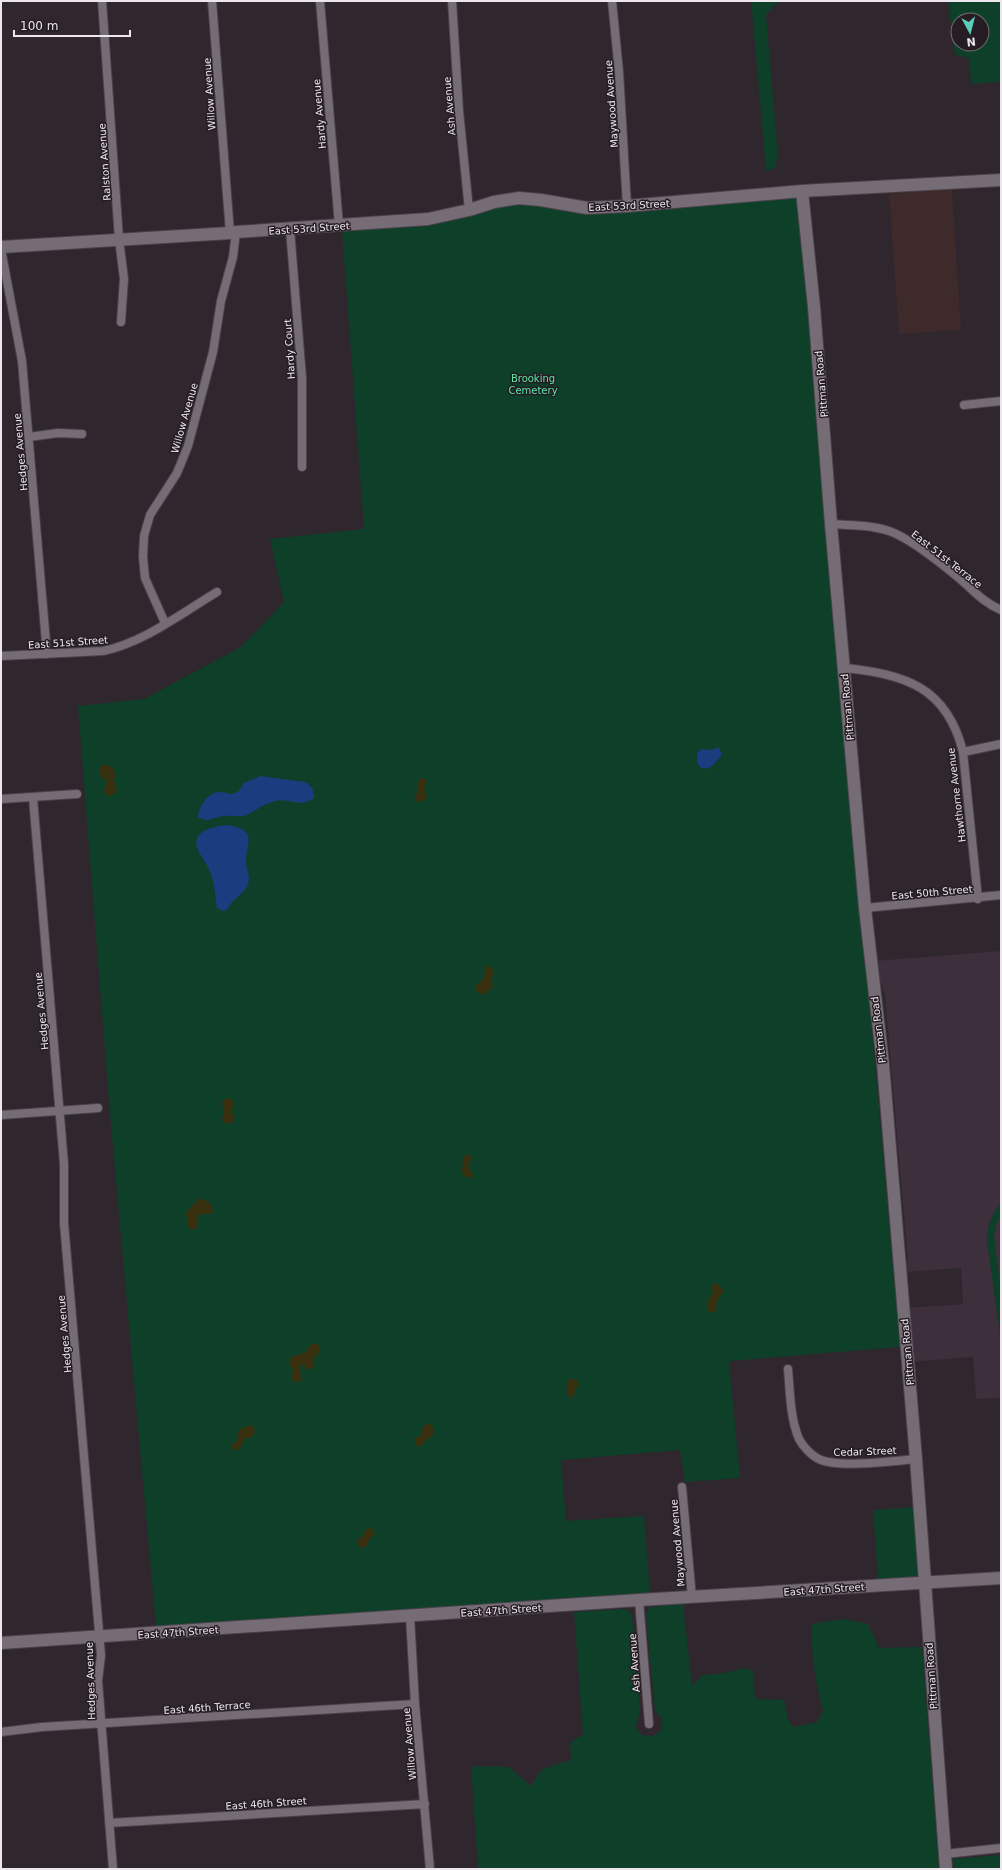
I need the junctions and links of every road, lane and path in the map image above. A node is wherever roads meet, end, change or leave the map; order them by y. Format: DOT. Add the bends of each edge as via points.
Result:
graph roads {
  1 [pos="102,1"];
  2 [pos="212,1"];
  3 [pos="320,1"];
  4 [pos="452,1"];
  5 [pos="612,1"];
  6 [pos="1001,180"];
  7 [pos="802,191"];
  8 [pos="627,206"];
  9 [pos="469,210"];
  10 [pos="339,225"];
  11 [pos="290,229"];
  12 [pos="233,233"];
  13 [pos="119,239"];
  14 [pos="1,248"];
  15 [pos="121,322"];
  16 [pos="1001,401"];
  17 [pos="964,405"];
  18 [pos="82,434"];
  19 [pos="29,437"];
  20 [pos="302,467"];
  21 [pos="831,524"];
  22 [pos="216,592"];
  23 [pos="1001,610"];
  24 [pos="165,623"];
  25 [pos="47,654"];
  26 [pos="1,656"];
  27 [pos="844,668"];
  28 [pos="1001,744"];
  29 [pos="963,752"];
  30 [pos="77,794"];
  31 [pos="33,798"];
  32 [pos="1,799"];
  33 [pos="1001,895"];
  34 [pos="978,899"];
  35 [pos="865,908"];
  36 [pos="98,1108"];
  37 [pos="60,1111"];
  38 [pos="1,1115"];
  39 [pos="788,1369"];
  40 [pos="916,1460"];
  41 [pos="682,1487"];
  42 [pos="1001,1578"];
  43 [pos="924,1583"];
  44 [pos="692,1598"];
  45 [pos="640,1600"];
  46 [pos="410,1616"];
  47 [pos="99,1637"];
  48 [pos="1,1639"];
  49 [pos="1,1643"];
  50 [pos="415,1704"];
  51 [pos="102,1724"];
  52 [pos="649,1724"];
  53 [pos="1,1732"];
  54 [pos="425,1804"];
  55 [pos="109,1823"];
  56 [pos="1001,1848"];
  57 [pos="945,1854"];
  58 [pos="113,1869"];
  59 [pos="430,1869"];
  60 [pos="946,1869"];
  1 -- 13 [label="street, Ralston Avenue"];
  2 -- 12 [label="street, Willow Avenue"];
  3 -- 10 [label="street, Hardy Avenue"];
  4 -- 9 [label="street, Ash Avenue"];
  5 -- 8 [label="street, Maywood Avenue"];
  6 -- 7 [label="street, East 53rd Street"];
  7 -- 8 [label="street, East 53rd Street"];
  7 -- 21 [label="street, Pittman Road"];
  8 -- 9 [label="street, East 53rd Street" via="587,208 519,198"];
  9 -- 10 [label="street, East 53rd Street" via="428,219"];
  10 -- 11 [label="street, East 53rd Street"];
  11 -- 12 [label="street, East 53rd Street"];
  11 -- 20 [label="street, Hardy Court" via="302,378"];
  12 -- 13 [label="street, East 53rd Street"];
  12 -- 24 [label="street, Willow Avenue" via="233,257 221,301 213,352 188,446 177,473 150,515 144,536 145,578"];
  13 -- 14 [label="street, East 53rd Street"];
  13 -- 15 [label="street, Ralston Avenue" via="124,279"];
  14 -- 19 [label="street, Hedges Avenue" via="22,361"];
  16 -- 17 [label="street"];
  18 -- 19 [label="street" via="58,433"];
  19 -- 25 [label="street, Hedges Avenue"];
  21 -- 23 [label="street, East 51st Terrace" via="870,527 904,538 959,578 982,600"];
  21 -- 27 [label="street, Pittman Road"];
  22 -- 24 [label="street, East 51st Street"];
  24 -- 25 [label="street, East 51st Street" via="135,641 112,650"];
  25 -- 26 [label="street, East 51st Street"];
  27 -- 29 [label="street, Hawthorne Avenue" via="889,674 927,692 950,716 959,735"];
  27 -- 35 [label="street, Pittman Road"];
  28 -- 29 [label="street"];
  29 -- 34 [label="street, Hawthorne Avenue"];
  30 -- 31 [label="street"];
  31 -- 32 [label="street"];
  31 -- 37 [label="street, Hedges Avenue"];
  33 -- 34 [label="street, East 50th Street"];
  34 -- 35 [label="street, East 50th Street"];
  35 -- 40 [label="street, Pittman Road" via="883,1064"];
  36 -- 37 [label="street"];
  37 -- 38 [label="street"];
  37 -- 47 [label="street, Hedges Avenue" via="65,1231"];
  39 -- 40 [label="street, Cedar Street" via="794,1419 800,1440 811,1454 820,1460 835,1464"];
  40 -- 43 [label="street, Pittman Road"];
  41 -- 44 [label="street, Maywood Avenue"];
  42 -- 43 [label="street, East 47th Street"];
  43 -- 44 [label="street, East 47th Street"];
  43 -- 57 [label="street, Pittman Road"];
  44 -- 45 [label="street, East 47th Street"];
  45 -- 46 [label="street, East 47th Street"];
  45 -- 52 [label="street, Ash Avenue"];
  46 -- 47 [label="street, East 47th Street"];
  46 -- 50 [label="street, Willow Avenue"];
  47 -- 49 [label="street, East 47th Street"];
  47 -- 51 [label="street, Hedges Avenue" via="102,1655 98,1681"];
  48 -- 49 [label="street"];
  50 -- 51 [label="street, East 46th Terrace"];
  50 -- 54 [label="street, Willow Avenue"];
  51 -- 53 [label="street, East 46th Terrace"];
  51 -- 55 [label="street, Hedges Avenue"];
  54 -- 55 [label="street, East 46th Street"];
  54 -- 59 [label="street, Willow Avenue"];
  55 -- 58 [label="street, Hedges Avenue"];
  56 -- 57 [label="street"];
  57 -- 60 [label="street, Pittman Road"];
}
